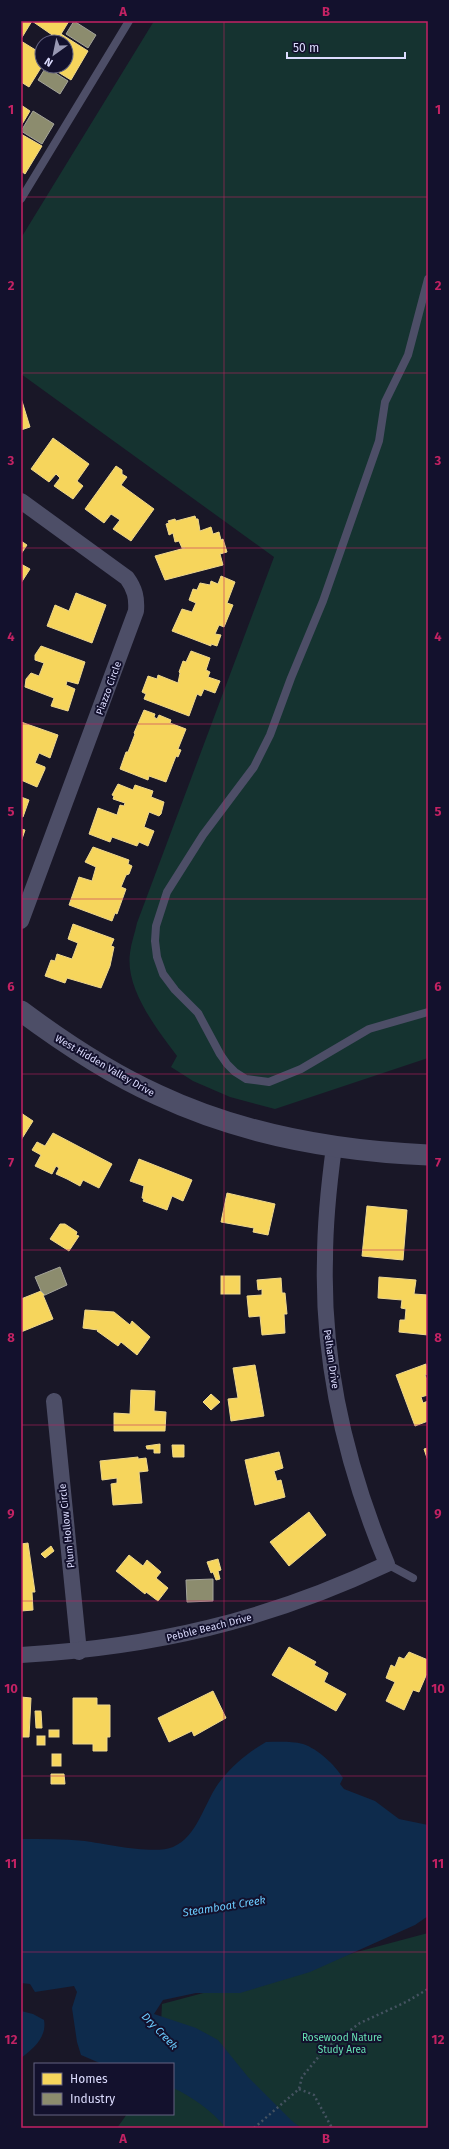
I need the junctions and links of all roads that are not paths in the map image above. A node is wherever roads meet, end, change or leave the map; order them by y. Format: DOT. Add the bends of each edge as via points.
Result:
graph roads {
  1 [pos="129,21"];
  2 [pos="21,199"];
  3 [pos="428,279"];
  4 [pos="21,501"];
  5 [pos="21,921"];
  6 [pos="21,1011"];
  7 [pos="428,1012"];
  8 [pos="334,1147"];
  9 [pos="428,1155"];
  10 [pos="54,1401"];
  11 [pos="387,1564"];
  12 [pos="413,1578"];
  13 [pos="79,1652"];
  14 [pos="21,1655"];
  1 -- 2 [label="lane"];
  3 -- 7 [label="lane" via="408,354 385,402 379,441 323,602 270,735 254,767 203,835 167,892 156,926 155,942 163,974 198,1013 227,1064 246,1079 269,1082 301,1068 369,1029"];
  4 -- 5 [label="street, Piazzo Circle" via="127,578 134,588 137,599 136,611"];
  6 -- 8 [label="street, West Hidden Valley Drive" via="65,1043 158,1095 255,1131"];
  8 -- 9 [label="street, West Hidden Valley Drive"];
  8 -- 11 [label="street, Pelham Drive" via="324,1260 332,1369 342,1426 357,1482"];
  10 -- 13 [label="street, Plum Hollow Circle"];
  11 -- 12 [label="lane"];
  11 -- 13 [label="street, Pebble Beach Drive" via="311,1597 258,1615 139,1644"];
  13 -- 14 [label="street, Pebble Beach Drive"];
}
